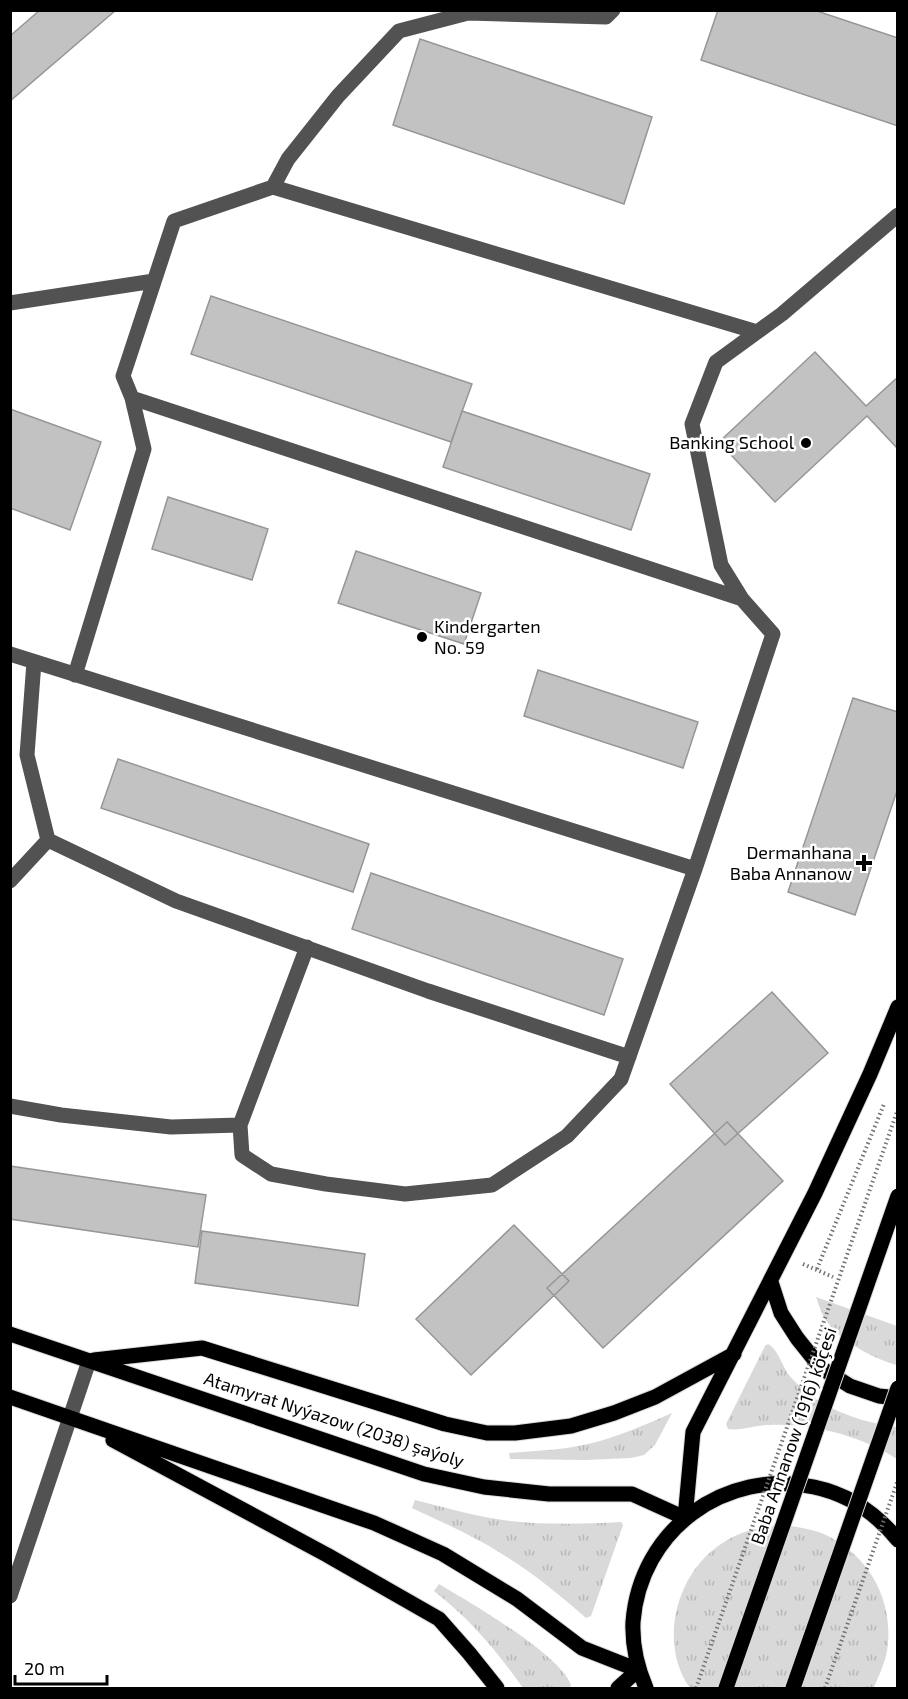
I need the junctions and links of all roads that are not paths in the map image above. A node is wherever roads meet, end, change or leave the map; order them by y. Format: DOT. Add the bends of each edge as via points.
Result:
graph roads {
  1 [pos="614,10"];
  2 [pos="273,188"];
  3 [pos="897,215"];
  4 [pos="154,281"];
  5 [pos="10,303"];
  6 [pos="757,332"];
  7 [pos="132,398"];
  8 [pos="742,599"];
  9 [pos="10,654"];
  10 [pos="34,662"];
  11 [pos="75,675"];
  12 [pos="48,840"];
  13 [pos="695,869"];
  14 [pos="10,881"];
  15 [pos="307,947"];
  16 [pos="897,1007"];
  17 [pos="629,1057"];
  18 [pos="10,1106"];
  19 [pos="240,1125"];
  20 [pos="897,1196"];
  21 [pos="771,1282"];
  22 [pos="10,1334"];
  23 [pos="734,1354"];
  24 [pos="89,1361"];
  25 [pos="897,1388"];
  26 [pos="10,1397"];
  27 [pos="897,1398"];
  28 [pos="70,1418"];
  29 [pos="686,1518"];
  30 [pos="897,1540"];
  31 [pos="10,1596"];
  32 [pos="638,1670"];
  33 [pos="497,1689"];
  34 [pos="618,1689"];
  35 [pos="646,1689"];
  36 [pos="726,1689"];
  37 [pos="793,1689"];
  1 -- 2 [label="street" via="606,17 468,13 399,31 331,105 288,159"];
  2 -- 4 [label="street" via="174,221"];
  2 -- 6 [label="street"];
  3 -- 6 [label="street"];
  4 -- 5 [label="street"];
  4 -- 7 [label="street" via="123,376"];
  6 -- 8 [label="street" via="716,362 692,424 721,565"];
  7 -- 8 [label="street"];
  7 -- 11 [label="street" via="144,449"];
  8 -- 13 [label="street" via="773,633"];
  9 -- 10 [label="street"];
  10 -- 11 [label="street"];
  10 -- 12 [label="street" via="27,755"];
  11 -- 13 [label="street"];
  12 -- 14 [label="street"];
  12 -- 15 [label="street" via="176,901"];
  13 -- 17 [label="street"];
  15 -- 17 [label="street"];
  15 -- 19 [label="street"];
  16 -- 21 [label="main road" via="870,1074"];
  17 -- 19 [label="street" via="621,1079 567,1136 492,1185 405,1194 271,1174 242,1155"];
  18 -- 19 [label="street" via="171,1127"];
  20 -- 36 [label="main road, Baba Annanow (1916) köçesi, bridge"];
  21 -- 23 [label="main road"];
  21 -- 27 [label="main road" via="781,1313 821,1368 850,1386"];
  22 -- 24 [label="main road, Atamyrat Nyýazow (2038) şaýoly"];
  23 -- 24 [label="main road" via="655,1397 614,1413 571,1426 515,1433 487,1433 445,1424 202,1348"];
  23 -- 29 [label="main road" via="693,1432"];
  24 -- 28 [label="street"];
  24 -- 29 [label="main road, Atamyrat Nyýazow (2038) şaýoly" via="424,1473 484,1487 549,1494 632,1494"];
  25 -- 37 [label="main road, bridge"];
  26 -- 28 [label="main road"];
  28 -- 31 [label="street"];
  28 -- 32 [label="main road" via="374,1523 452,1560 517,1599 582,1648"];
  28 -- 33 [label="main road" via="439,1619"];
  29 -- 30 [label="main road" via="728,1493 752,1486 802,1485 850,1500 871,1513"];
  29 -- 32 [label="main road" via="655,1554 644,1576 633,1623"];
  32 -- 34 [label="main road"];
  32 -- 35 [label="main road"];
}
